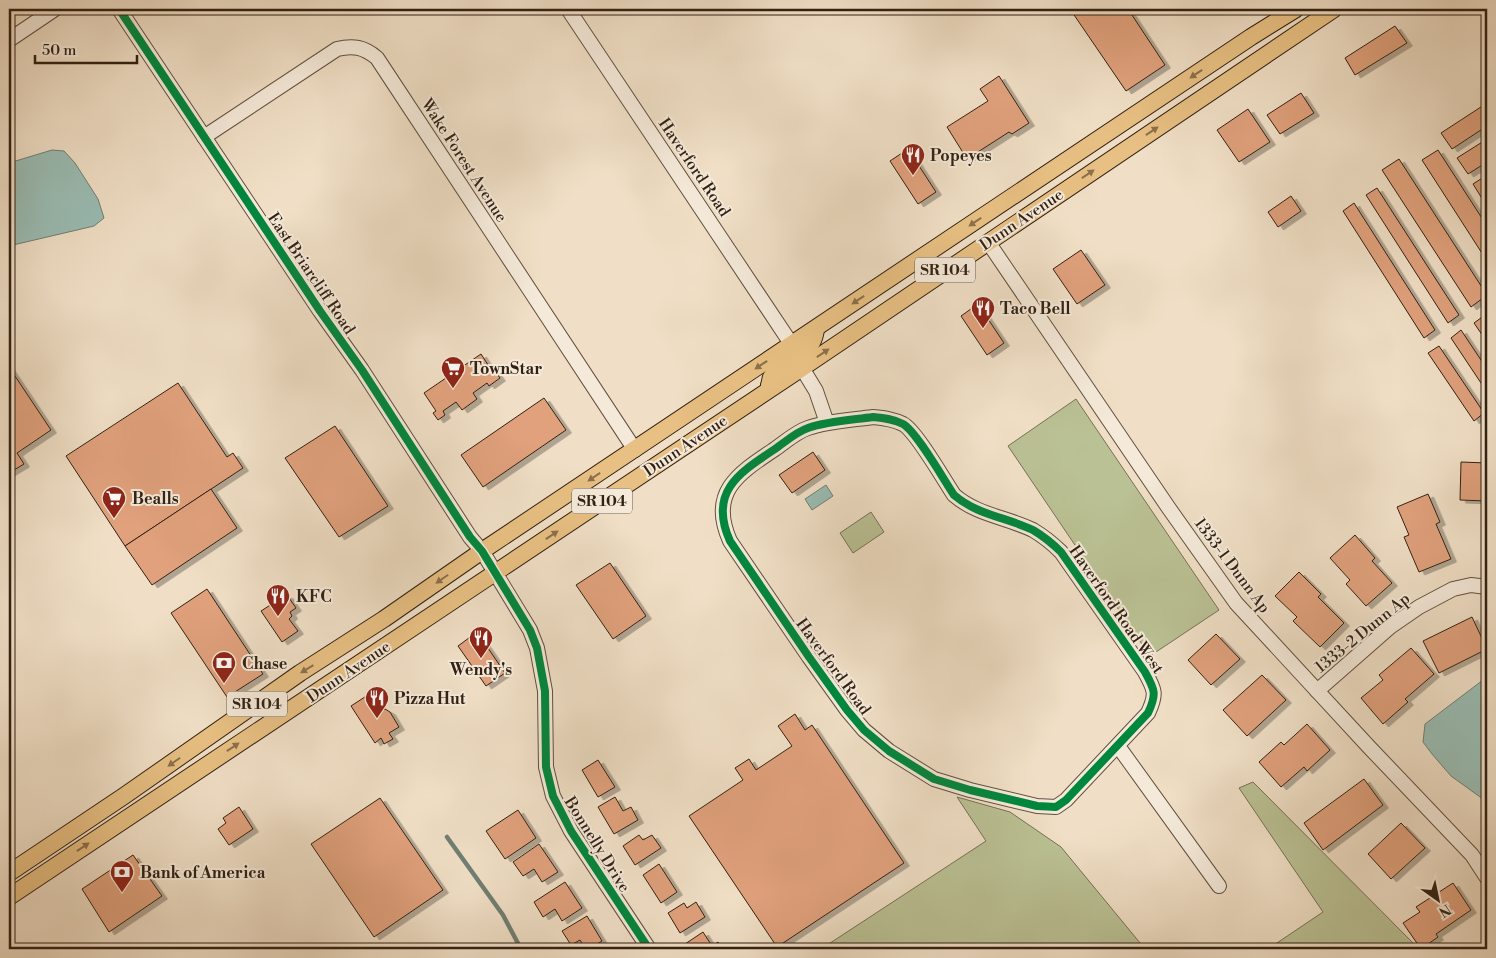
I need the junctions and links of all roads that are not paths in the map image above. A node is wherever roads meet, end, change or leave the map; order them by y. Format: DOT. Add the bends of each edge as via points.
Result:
graph roads {
  1 [pos="54,9"];
  2 [pos="119,9"];
  3 [pos="568,9"];
  4 [pos="1280,9"];
  5 [pos="1296,9"];
  6 [pos="1334,9"];
  7 [pos="1251,37"];
  8 [pos="9,40"];
  9 [pos="1216,60"];
  10 [pos="1182,111"];
  11 [pos="204,137"];
  12 [pos="1015,195"];
  13 [pos="988,242"];
  14 [pos="816,328"];
  15 [pos="792,344"];
  16 [pos="802,368"];
  17 [pos="768,390"];
  18 [pos="826,423"];
  19 [pos="635,450"];
  20 [pos="482,551"];
  21 [pos="495,573"];
  22 [pos="1487,587"];
  23 [pos="1317,692"];
  24 [pos="1118,746"];
  25 [pos="9,873"];
  26 [pos="1487,878"];
  27 [pos="1219,886"];
  28 [pos="9,897"];
  29 [pos="649,949"];
  1 -- 8 [label="street"];
  2 -- 11 [label="street, East Briarcliff Road"];
  3 -- 15 [label="street, Haverford Road"];
  4 -- 7 [label="main road" via="1268,17"];
  5 -- 7 [label="main road, Dunn Avenue / SR 104"];
  6 -- 10 [label="main road, Dunn Avenue / SR 104"];
  7 -- 9 [label="main road, Dunn Avenue / SR 104"];
  9 -- 10 [label="main road" via="1218,66 1213,77 1187,100"];
  9 -- 12 [label="main road, Dunn Avenue / SR 104, one-way"];
  13 -- 10 [label="main road, Dunn Avenue / SR 104, one-way"];
  11 -- 19 [label="street, Wake Forest Avenue" via="336,49 348,46 368,51 377,58"];
  11 -- 20 [label="street, East Briarcliff Road"];
  12 -- 13 [label="main road" via="1012,208 991,230"];
  12 -- 14 [label="main road, Dunn Avenue / SR 104, one-way"];
  16 -- 13 [label="main road, Dunn Avenue / SR 104, one-way"];
  13 -- 23 [label="street, 1333-1 Dunn Ap" via="1236,604"];
  14 -- 15 [label="main road, Dunn Avenue / SR 104"];
  14 -- 16 [label="main road" via="811,346 799,357 798,363"];
  15 -- 17 [label="main road" via="792,356 771,377"];
  15 -- 19 [label="main road, Dunn Avenue / SR 104, one-way"];
  16 -- 17 [label="main road, Dunn Avenue / SR 104"];
  16 -- 18 [label="street" via="816,391"];
  21 -- 17 [label="main road, Dunn Avenue / SR 104, one-way"];
  18 -- 24 [label="street, Haverford Road West" via="873,417 892,419 906,425 960,500 977,510 1031,529 1061,552 1154,688 1155,699 1148,713"];
  18 -- 24 [label="street, Haverford Road" via="806,429 744,469 724,500 723,516 730,541 809,657 864,730 889,752 934,779 1037,806 1056,807 1066,800"];
  19 -- 20 [label="main road, Dunn Avenue / SR 104, one-way"];
  20 -- 21 [label="street, Bonnelly Drive"];
  20 -- 25 [label="main road, Dunn Avenue / SR 104, one-way"];
  28 -- 21 [label="main road, Dunn Avenue / SR 104, one-way"];
  21 -- 29 [label="street, Bonnelly Drive" via="530,630 537,648 545,692 546,767 553,796 571,831"];
  22 -- 23 [label="street, 1333-2 Dunn Ap" via="1471,585 1453,589 1419,606 1390,627"];
  23 -- 26 [label="street, 1333-1 Dunn Ap" via="1472,855"];
  24 -- 27 [label="street"];
}
